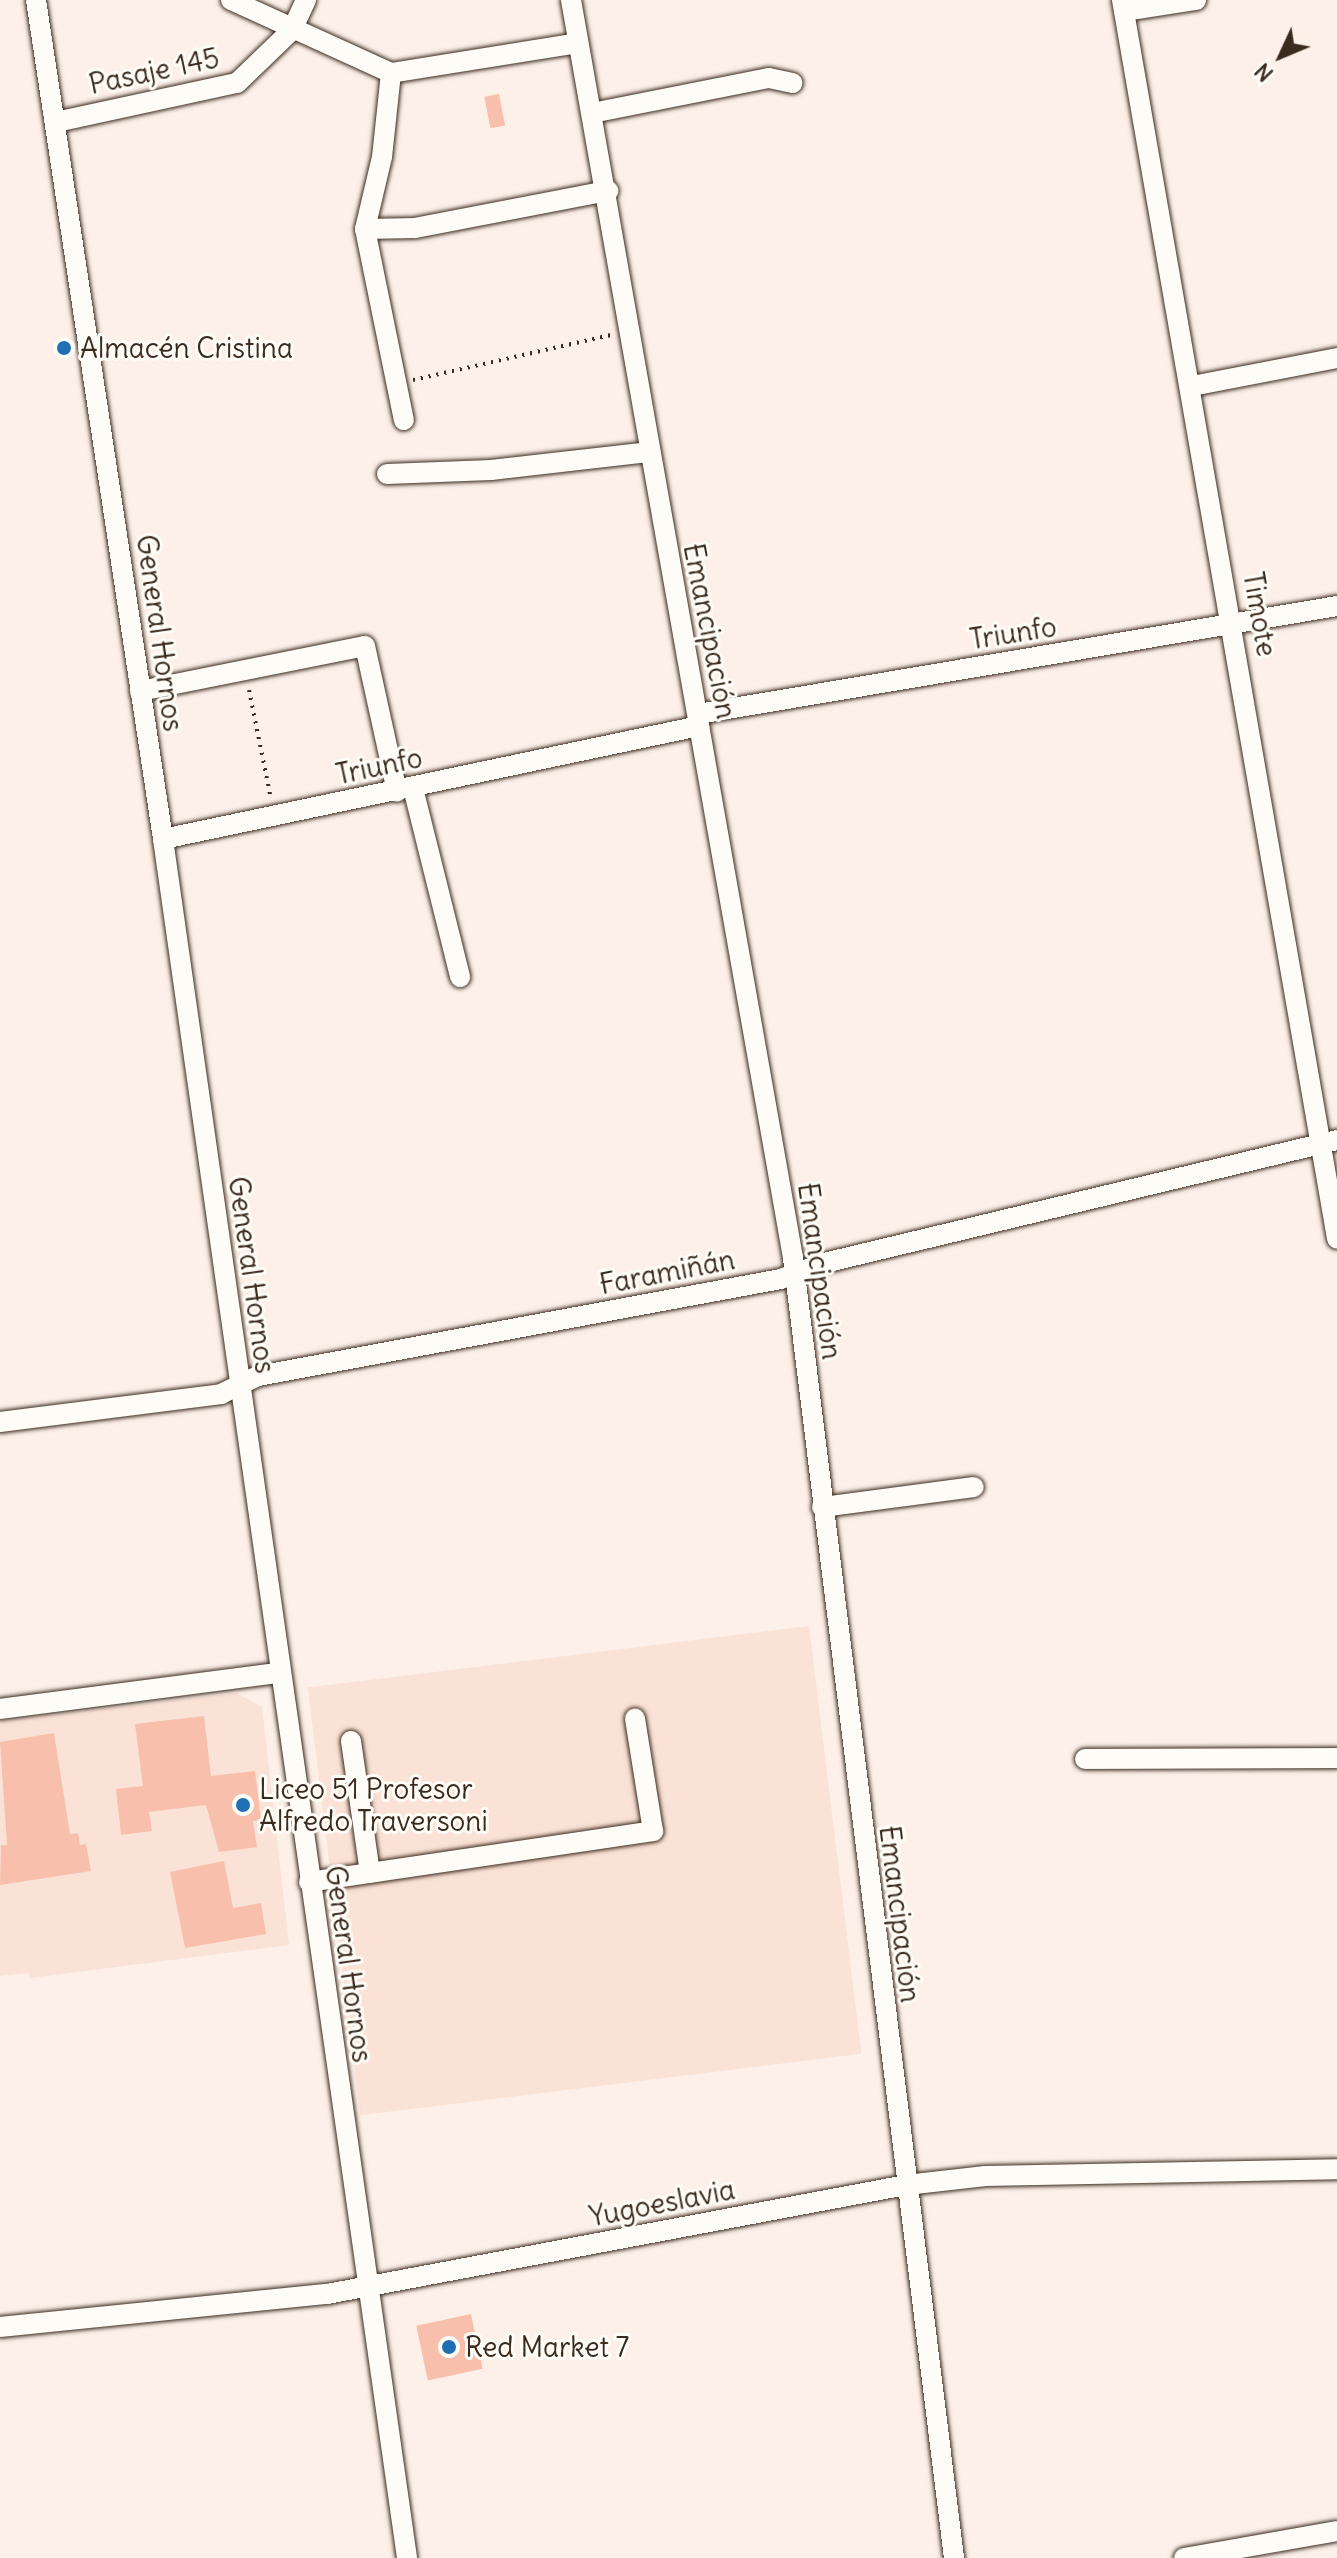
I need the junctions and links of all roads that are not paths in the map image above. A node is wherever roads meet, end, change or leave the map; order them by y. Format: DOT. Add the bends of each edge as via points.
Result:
graph roads {
  1 [pos="36,0"];
  2 [pos="231,0"];
  3 [pos="306,0"];
  4 [pos="571,0"];
  5 [pos="1196,0"];
  6 [pos="1123,6"];
  7 [pos="292,30"];
  8 [pos="578,43"];
  9 [pos="391,73"];
  10 [pos="792,83"];
  11 [pos="592,113"];
  12 [pos="56,122"];
  13 [pos="608,191"];
  14 [pos="365,229"];
  15 [pos="1337,358"];
  16 [pos="1192,386"];
  17 [pos="404,420"];
  18 [pos="648,452"];
  19 [pos="387,474"];
  20 [pos="1337,606"];
  21 [pos="1234,624"];
  22 [pos="140,691"];
  23 [pos="698,720"];
  24 [pos="405,790"];
  25 [pos="163,839"];
  26 [pos="460,977"];
  27 [pos="1329,1141"];
  28 [pos="1337,1238"];
  29 [pos="793,1274"];
  30 [pos="239,1388"];
  31 [pos="0,1422"];
  32 [pos="974,1487"];
  33 [pos="822,1507"];
  34 [pos="279,1673"];
  35 [pos="0,1709"];
  36 [pos="635,1718"];
  37 [pos="351,1741"];
  38 [pos="1337,1758"];
  39 [pos="1085,1759"];
  40 [pos="370,1873"];
  41 [pos="309,1882"];
  42 [pos="1337,2169"];
  43 [pos="906,2185"];
  44 [pos="366,2287"];
  45 [pos="0,2327"];
  46 [pos="1337,2531"];
  47 [pos="407,2558"];
  48 [pos="954,2558"];
  49 [pos="1184,2558"];
  1 -- 12 [label="street, General Hornos"];
  2 -- 7 [label="street"];
  3 -- 7 [label="street"];
  4 -- 8 [label="street, Emancipación"];
  5 -- 6 [label="street"];
  6 -- 16 [label="street, Timote"];
  7 -- 9 [label="street"];
  7 -- 12 [label="street, Pasaje 145" via="237,83"];
  8 -- 9 [label="street"];
  8 -- 11 [label="street, Emancipación"];
  9 -- 14 [label="street" via="382,157"];
  10 -- 11 [label="street" via="769,78"];
  11 -- 13 [label="street, Emancipación"];
  12 -- 22 [label="street, General Hornos"];
  13 -- 14 [label="street" via="415,228"];
  13 -- 18 [label="street, Emancipación"];
  14 -- 17 [label="street"];
  15 -- 16 [label="street"];
  16 -- 21 [label="street, Timote"];
  18 -- 19 [label="street" via="491,470"];
  18 -- 23 [label="street, Emancipación"];
  20 -- 21 [label="street, Triunfo"];
  21 -- 23 [label="street, Triunfo"];
  21 -- 27 [label="street, Timote"];
  22 -- 24 [label="street" via="365,646"];
  22 -- 25 [label="street, General Hornos"];
  23 -- 24 [label="street, Triunfo"];
  23 -- 29 [label="street, Emancipación"];
  24 -- 25 [label="street, Triunfo"];
  24 -- 26 [label="street"];
  25 -- 30 [label="street, General Hornos"];
  27 -- 28 [label="street, Timote"];
  27 -- 29 [label="street, Faramiñán"];
  29 -- 30 [label="street, Faramiñán" via="258,1376"];
  29 -- 33 [label="street, Emancipación"];
  30 -- 31 [label="street, Faramiñán"];
  30 -- 34 [label="street, General Hornos"];
  32 -- 33 [label="street"];
  33 -- 43 [label="street, Emancipación"];
  34 -- 35 [label="street"];
  34 -- 41 [label="street, General Hornos"];
  36 -- 40 [label="street" via="653,1831"];
  37 -- 40 [label="street"];
  38 -- 39 [label="street"];
  40 -- 41 [label="street"];
  41 -- 44 [label="street, General Hornos"];
  42 -- 43 [label="street, Yugoeslavia" via="985,2176"];
  43 -- 44 [label="street, Yugoeslavia"];
  43 -- 48 [label="street, Emancipación"];
  44 -- 45 [label="street, Yugoeslavia"];
  44 -- 47 [label="street, General Hornos"];
  46 -- 49 [label="street"];
}
